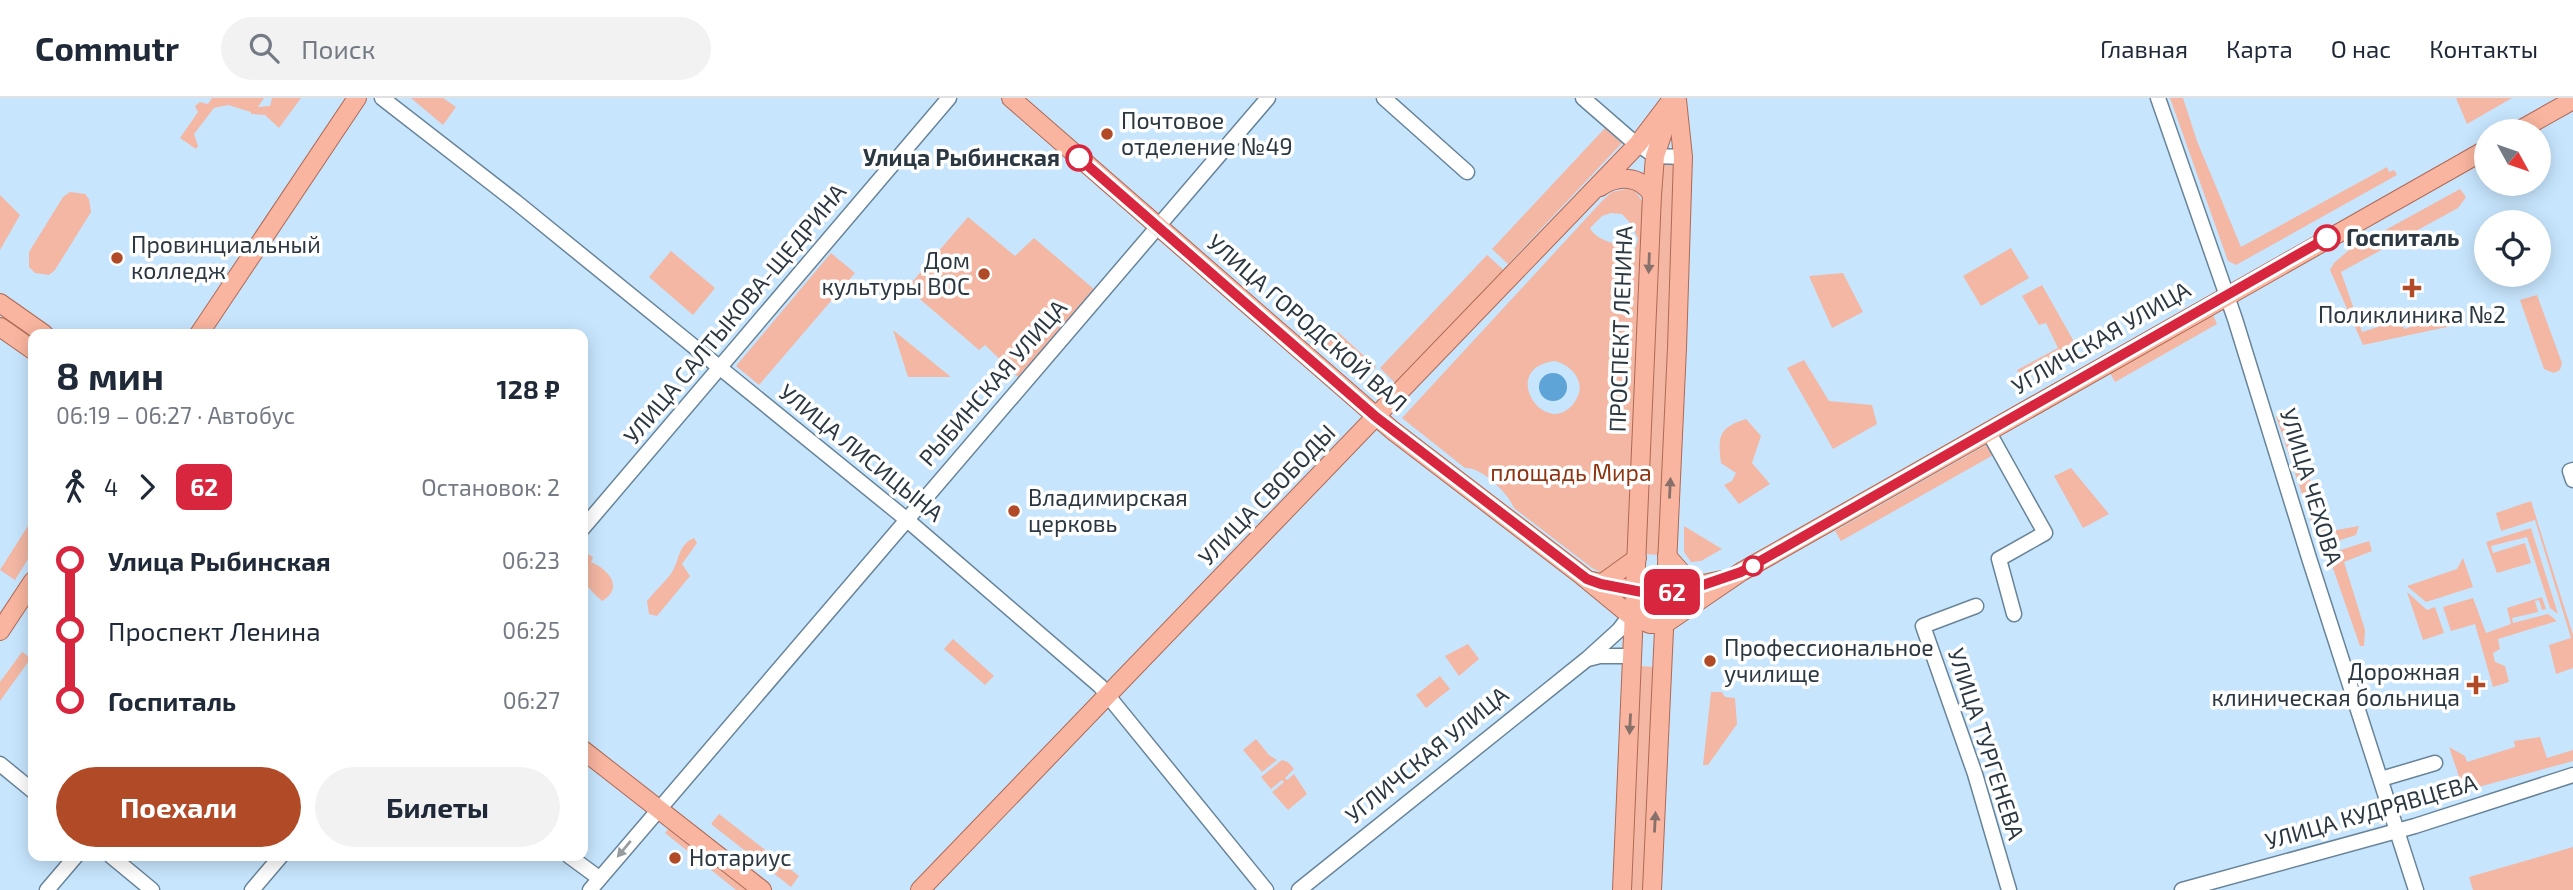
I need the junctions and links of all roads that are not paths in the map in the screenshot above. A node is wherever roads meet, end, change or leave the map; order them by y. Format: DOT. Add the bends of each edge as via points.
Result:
graph roads {
  1 [pos="357,98"];
  2 [pos="382,98"];
  3 [pos="949,98"];
  4 [pos="1011,98"];
  5 [pos="1268,98"];
  6 [pos="1384,98"];
  7 [pos="1583,98"];
  8 [pos="1675,98"];
  9 [pos="2158,98"];
  10 [pos="2573,100"];
  11 [pos="2539,119"];
  12 [pos="1638,145"];
  13 [pos="1655,156"];
  14 [pos="2474,156"];
  15 [pos="1683,157"];
  16 [pos="1467,172"];
  17 [pos="1591,192"];
  18 [pos="1651,195"];
  19 [pos="1158,227"];
  20 [pos="2227,295"];
  21 [pos="0,303"];
  22 [pos="0,327"];
  23 [pos="37,329"];
  24 [pos="202,329"];
  25 [pos="28,347"];
  26 [pos="720,367"];
  27 [pos="1376,417"];
  28 [pos="1988,431"];
  29 [pos="906,519"];
  30 [pos="588,522"];
  31 [pos="1667,556"];
  32 [pos="1636,558"];
  33 [pos="1741,572"];
  34 [pos="1703,585"];
  35 [pos="28,589"];
  36 [pos="1604,591"];
  37 [pos="1976,606"];
  38 [pos="1646,610"];
  39 [pos="2014,614"];
  40 [pos="0,631"];
  41 [pos="1633,656"];
  42 [pos="1587,659"];
  43 [pos="1109,695"];
  44 [pos="588,754"];
  45 [pos="2435,763"];
  46 [pos="0,764"];
  47 [pos="2573,775"];
  48 [pos="2381,779"];
  49 [pos="28,787"];
  50 [pos="659,809"];
  51 [pos="2397,831"];
  52 [pos="71,861"];
  53 [pos="117,861"];
  54 [pos="277,861"];
  55 [pos="574,861"];
  56 [pos="595,884"];
  57 [pos="47,890"];
  58 [pos="152,890"];
  59 [pos="252,890"];
  60 [pos="762,890"];
  61 [pos="920,890"];
  62 [pos="1266,890"];
  63 [pos="1299,890"];
  64 [pos="1622,890"];
  65 [pos="1652,890"];
  66 [pos="2009,890"];
  67 [pos="2182,890"];
  68 [pos="2416,890"];
  1 -- 24 [label="main road"];
  2 -- 26 [label="street, УЛИЦА ЛИСИЦЫНА"];
  3 -- 26 [label="street, УЛИЦА САЛТЫКОВА-ЩЕДРИНА"];
  4 -- 19 [label="main road, УЛИЦА ГОРОДСКОЙ ВАЛ"];
  5 -- 19 [label="street, РЫБИНСКАЯ УЛИЦА"];
  6 -- 16 [label="street"];
  7 -- 12 [label="street"];
  8 -- 12 [label="main road, УЛИЦА СВОБОДЫ"];
  8 -- 13 [label="main road, ПРОСПЕКТ ЛЕНИНА"];
  8 -- 15 [label="main road, ПРОСПЕКТ ЛЕНИНА"];
  9 -- 20 [label="street, УЛИЦА ЧЕХОВА"];
  10 -- 11 [label="main road"];
  12 -- 13 [label="street"];
  12 -- 17 [label="main road, УЛИЦА СВОБОДЫ"];
  13 -- 15 [label="street"];
  13 -- 18 [label="main road, ПРОСПЕКТ ЛЕНИНА"];
  14 -- 20 [label="main road, УГЛИЧСКАЯ УЛИЦА"];
  31 -- 15 [label="main road, ПРОСПЕКТ ЛЕНИНА, one-way"];
  17 -- 18 [label="main road" via="1625,178 1639,182"];
  17 -- 27 [label="main road, УЛИЦА СВОБОДЫ"];
  18 -- 32 [label="main road, ПРОСПЕКТ ЛЕНИНА, one-way"];
  19 -- 27 [label="main road, УЛИЦА ГОРОДСКОЙ ВАЛ"];
  19 -- 29 [label="street, РЫБИНСКАЯ УЛИЦА"];
  20 -- 28 [label="main road, УГЛИЧСКАЯ УЛИЦА"];
  20 -- 48 [label="street, УЛИЦА ЧЕХОВА"];
  21 -- 23 [label="main road"];
  22 -- 25 [label="main road"];
  26 -- 29 [label="street, УЛИЦА ЛИСИЦЫНА"];
  26 -- 30 [label="street, УЛИЦА САЛТЫКОВА-ЩЕДРИНА"];
  27 -- 36 [label="main road, УЛИЦА ГОРОДСКОЙ ВАЛ"];
  27 -- 43 [label="main road, УЛИЦА СВОБОДЫ"];
  28 -- 33 [label="main road, УГЛИЧСКАЯ УЛИЦА"];
  28 -- 39 [label="street" via="2045,533 1999,559"];
  29 -- 43 [label="street, УЛИЦА ЛИСИЦЫНА"];
  29 -- 50 [label="street, РЫБИНСКАЯ УЛИЦА"];
  31 -- 34 [label="main road" via="1681,572"];
  31 -- 38 [label="main road, ПРОСПЕКТ ЛЕНИНА"];
  32 -- 36 [label="main road"];
  32 -- 38 [label="main road, ПРОСПЕКТ ЛЕНИНА"];
  33 -- 34 [label="main road, УГЛИЧСКАЯ УЛИЦА"];
  33 -- 38 [label="main road, УГЛИЧСКАЯ УЛИЦА"];
  34 -- 38 [label="main road, УГЛИЧСКАЯ УЛИЦА"];
  35 -- 40 [label="main road"];
  36 -- 38 [label="main road, УЛИЦА ГОРОДСКОЙ ВАЛ"];
  36 -- 38 [label="main road"];
  37 -- 66 [label="street, УЛИЦА ТУРГЕНЕВА" via="1923,626 1975,774"];
  38 -- 41 [label="main road, ПРОСПЕКТ ЛЕНИНА"];
  38 -- 42 [label="street, УГЛИЧСКАЯ УЛИЦА"];
  65 -- 38 [label="main road, ПРОСПЕКТ ЛЕНИНА, one-way"];
  41 -- 42 [label="street"];
  41 -- 64 [label="main road, ПРОСПЕКТ ЛЕНИНА, one-way"];
  42 -- 63 [label="street, УГЛИЧСКАЯ УЛИЦА"];
  43 -- 61 [label="main road, УЛИЦА СВОБОДЫ"];
  43 -- 62 [label="street, УЛИЦА ЛИСИЦЫНА"];
  44 -- 50 [label="main road"];
  45 -- 48 [label="street"];
  46 -- 49 [label="street"];
  47 -- 51 [label="street, УЛИЦА КУДРЯВЦЕВА"];
  48 -- 51 [label="street, УЛИЦА ЧЕХОВА"];
  50 -- 56 [label="street, РЫБИНСКАЯ УЛИЦА, one-way"];
  50 -- 60 [label="main road"];
  51 -- 67 [label="street, УЛИЦА КУДРЯВЦЕВА"];
  51 -- 68 [label="street, УЛИЦА ЧЕХОВА"];
  52 -- 57 [label="street"];
  53 -- 58 [label="street"];
  54 -- 59 [label="street"];
  55 -- 56 [label="street"];
}
